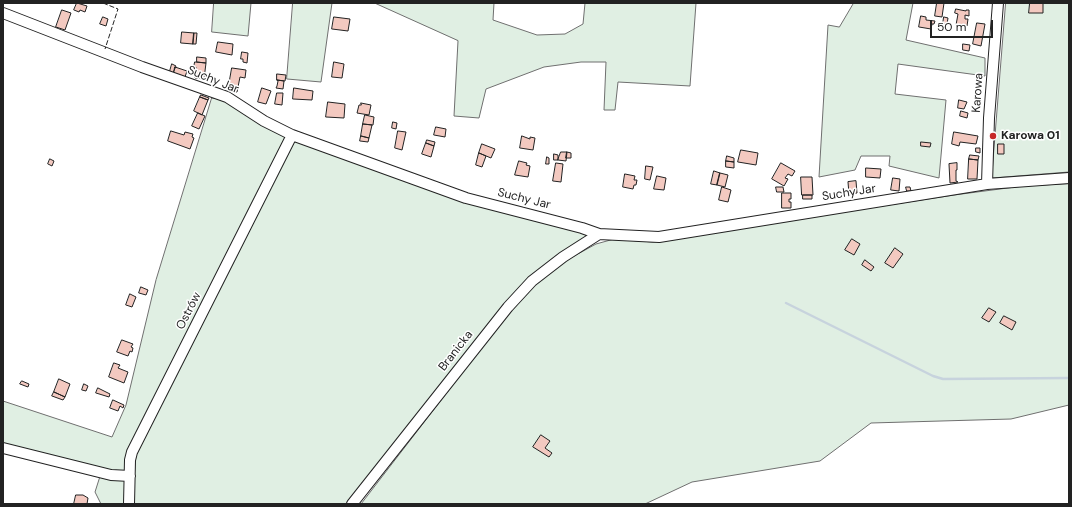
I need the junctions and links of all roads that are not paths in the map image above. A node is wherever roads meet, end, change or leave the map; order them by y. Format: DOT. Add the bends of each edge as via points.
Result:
graph roads {
  1 [pos="998,3"];
  2 [pos="3,13"];
  3 [pos="292,135"];
  4 [pos="1069,178"];
  5 [pos="988,184"];
  6 [pos="599,234"];
  7 [pos="3,448"];
  8 [pos="130,476"];
  9 [pos="129,504"];
  10 [pos="352,504"];
  1 -- 5 [label="street, Karowa" via="988,130"];
  2 -- 3 [label="street, Suchy Jar" via="227,97 264,121"];
  3 -- 6 [label="street, Suchy Jar" via="466,198"];
  3 -- 8 [label="street, Ostrów" via="132,452"];
  4 -- 5 [label="street, Suchy Jar"];
  5 -- 6 [label="street, Suchy Jar" via="659,237"];
  6 -- 10 [label="street, Branicka" via="532,281 508,307"];
  7 -- 8 [label="street" via="111,475"];
  8 -- 9 [label="street, Ostrów"];
}
